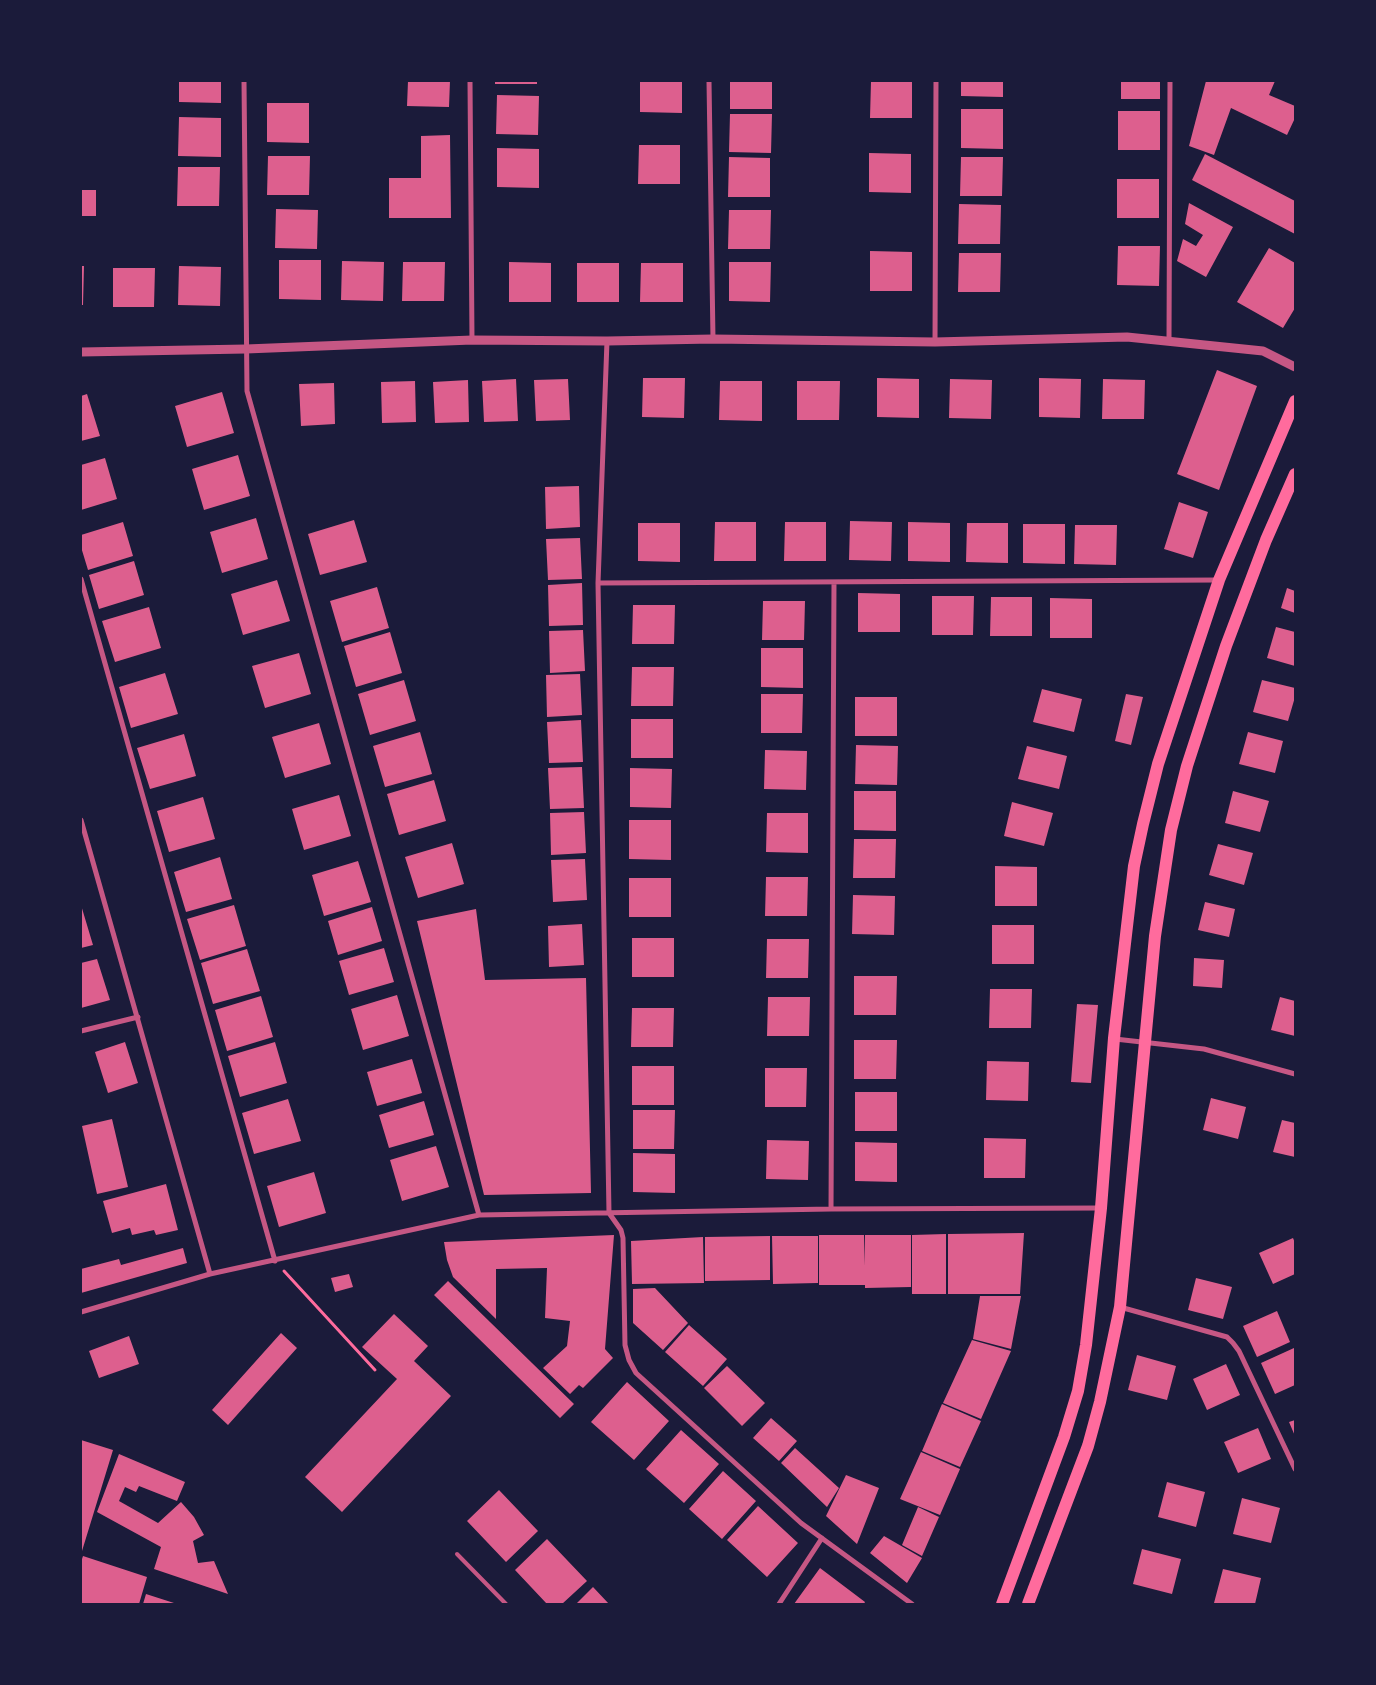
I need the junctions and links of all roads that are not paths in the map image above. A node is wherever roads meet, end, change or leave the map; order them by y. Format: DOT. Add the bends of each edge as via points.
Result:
graph roads {
  1 [pos="244,81"];
  2 [pos="470,81"];
  3 [pos="709,81"];
  4 [pos="936,81"];
  5 [pos="1170,81"];
  6 [pos="713,339"];
  7 [pos="472,340"];
  8 [pos="1169,340"];
  9 [pos="608,341"];
  10 [pos="935,342"];
  11 [pos="246,349"];
  12 [pos="81,352"];
  13 [pos="1295,367"];
  14 [pos="1295,402"];
  15 [pos="1295,474"];
  16 [pos="81,579"];
  17 [pos="1219,580"];
  18 [pos="834,582"];
  19 [pos="598,583"];
  20 [pos="81,820"];
  21 [pos="138,1017"];
  22 [pos="81,1032"];
  23 [pos="1114,1038"];
  24 [pos="1146,1042"];
  25 [pos="1295,1074"];
  26 [pos="1101,1208"];
  27 [pos="831,1209"];
  28 [pos="609,1213"];
  29 [pos="479,1215"];
  30 [pos="275,1261"];
  31 [pos="210,1274"];
  32 [pos="1120,1306"];
  33 [pos="81,1312"];
  34 [pos="1295,1468"];
  35 [pos="822,1538"];
  36 [pos="457,1554"];
  37 [pos="506,1604"];
  38 [pos="779,1604"];
  39 [pos="912,1604"];
  40 [pos="1002,1604"];
  41 [pos="1028,1604"];
  1 -- 11 [label="street"];
  2 -- 7 [label="street"];
  3 -- 6 [label="street"];
  4 -- 10 [label="street"];
  5 -- 8 [label="street"];
  6 -- 9 [label="street"];
  6 -- 10 [label="street"];
  7 -- 9 [label="street"];
  7 -- 11 [label="street"];
  8 -- 10 [label="street" via="1128,337"];
  8 -- 13 [label="street" via="1263,351"];
  9 -- 19 [label="street"];
  11 -- 12 [label="street"];
  11 -- 29 [label="street" via="247,391"];
  14 -- 17 [label="main road"];
  15 -- 24 [label="main road" via="1226,646 1170,830"];
  16 -- 30 [label="street"];
  17 -- 18 [label="street"];
  17 -- 23 [label="main road" via="1158,764 1143,824 1134,866"];
  18 -- 19 [label="street"];
  18 -- 27 [label="street"];
  19 -- 28 [label="street"];
  20 -- 21 [label="street"];
  21 -- 22 [label="street"];
  21 -- 31 [label="street"];
  23 -- 24 [label="street"];
  23 -- 26 [label="main road"];
  24 -- 25 [label="street" via="1204,1049"];
  24 -- 32 [label="main road"];
  26 -- 27 [label="street"];
  26 -- 40 [label="main road" via="1078,1391"];
  27 -- 28 [label="street"];
  28 -- 29 [label="street"];
  28 -- 35 [label="street" via="623,1238 625,1344 636,1373 801,1523"];
  29 -- 30 [label="street"];
  30 -- 31 [label="street"];
  31 -- 33 [label="street"];
  32 -- 34 [label="street" via="1227,1337 1239,1351"];
  32 -- 41 [label="main road" via="1088,1446"];
  35 -- 38 [label="street"];
  35 -- 39 [label="street"];
  36 -- 37 [label="lane"];
}
